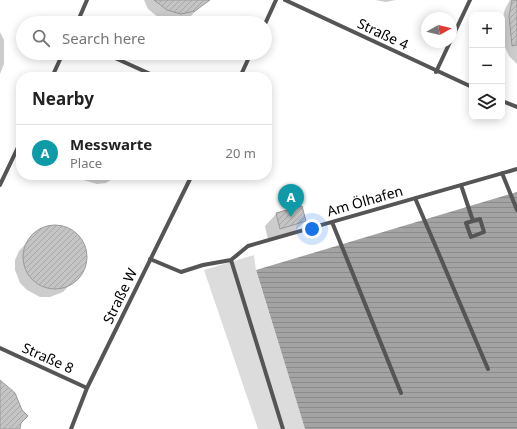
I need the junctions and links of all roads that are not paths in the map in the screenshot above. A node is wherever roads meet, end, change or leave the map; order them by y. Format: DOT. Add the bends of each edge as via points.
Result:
graph roads {
  1 [pos="87,0"];
  2 [pos="276,0"];
  3 [pos="285,0"];
  4 [pos="470,0"];
  5 [pos="80,16"];
  6 [pos="269,16"];
  7 [pos="457,28"];
  8 [pos="448,48"];
  9 [pos="60,60"];
  10 [pos="119,60"];
  11 [pos="248,60"];
  12 [pos="54,72"];
  13 [pos="146,72"];
  14 [pos="242,72"];
  15 [pos="436,72"];
  16 [pos="469,86"];
  17 [pos="505,102"];
  18 [pos="517,107"];
  19 [pos="16,151"];
  20 [pos="517,169"];
  21 [pos="502,173"];
  22 [pos="190,180"];
  23 [pos="0,185"];
  24 [pos="461,185"];
  25 [pos="415,198"];
  26 [pos="517,210"];
  27 [pos="473,221"];
  28 [pos="332,222"];
  29 [pos="150,259"];
  30 [pos="231,260"];
  31 [pos="0,348"];
  32 [pos="488,369"];
  33 [pos="87,388"];
  34 [pos="401,393"];
  35 [pos="71,429"];
  36 [pos="283,429"];
  1 -- 5 [label="lane"];
  2 -- 6 [label="lane"];
  3 -- 15 [label="lane, Straße 4"];
  4 -- 7 [label="lane"];
  8 -- 15 [label="lane"];
  9 -- 12 [label="lane"];
  10 -- 13 [label="lane"];
  11 -- 14 [label="lane"];
  15 -- 16 [label="lane, Straße 4"];
  17 -- 18 [label="lane"];
  19 -- 23 [label="lane"];
  20 -- 21 [label="lane, Am Ölhafen"];
  21 -- 24 [label="lane, Am Ölhafen"];
  21 -- 26 [label="lane"];
  22 -- 29 [label="lane, Straße W"];
  24 -- 25 [label="lane, Am Ölhafen"];
  24 -- 27 [label="lane"];
  25 -- 28 [label="lane, Am Ölhafen"];
  25 -- 32 [label="lane"];
  27 -- 27 [label="lane" via="480,219 484,232 471,237 466,223"];
  28 -- 30 [label="lane, Am Ölhafen" via="248,246"];
  28 -- 34 [label="lane"];
  29 -- 30 [label="lane" via="181,272 203,264"];
  29 -- 33 [label="lane, Straße W"];
  30 -- 36 [label="lane"];
  31 -- 33 [label="lane, Straße 8"];
  33 -- 35 [label="lane, Straße W"];
}
